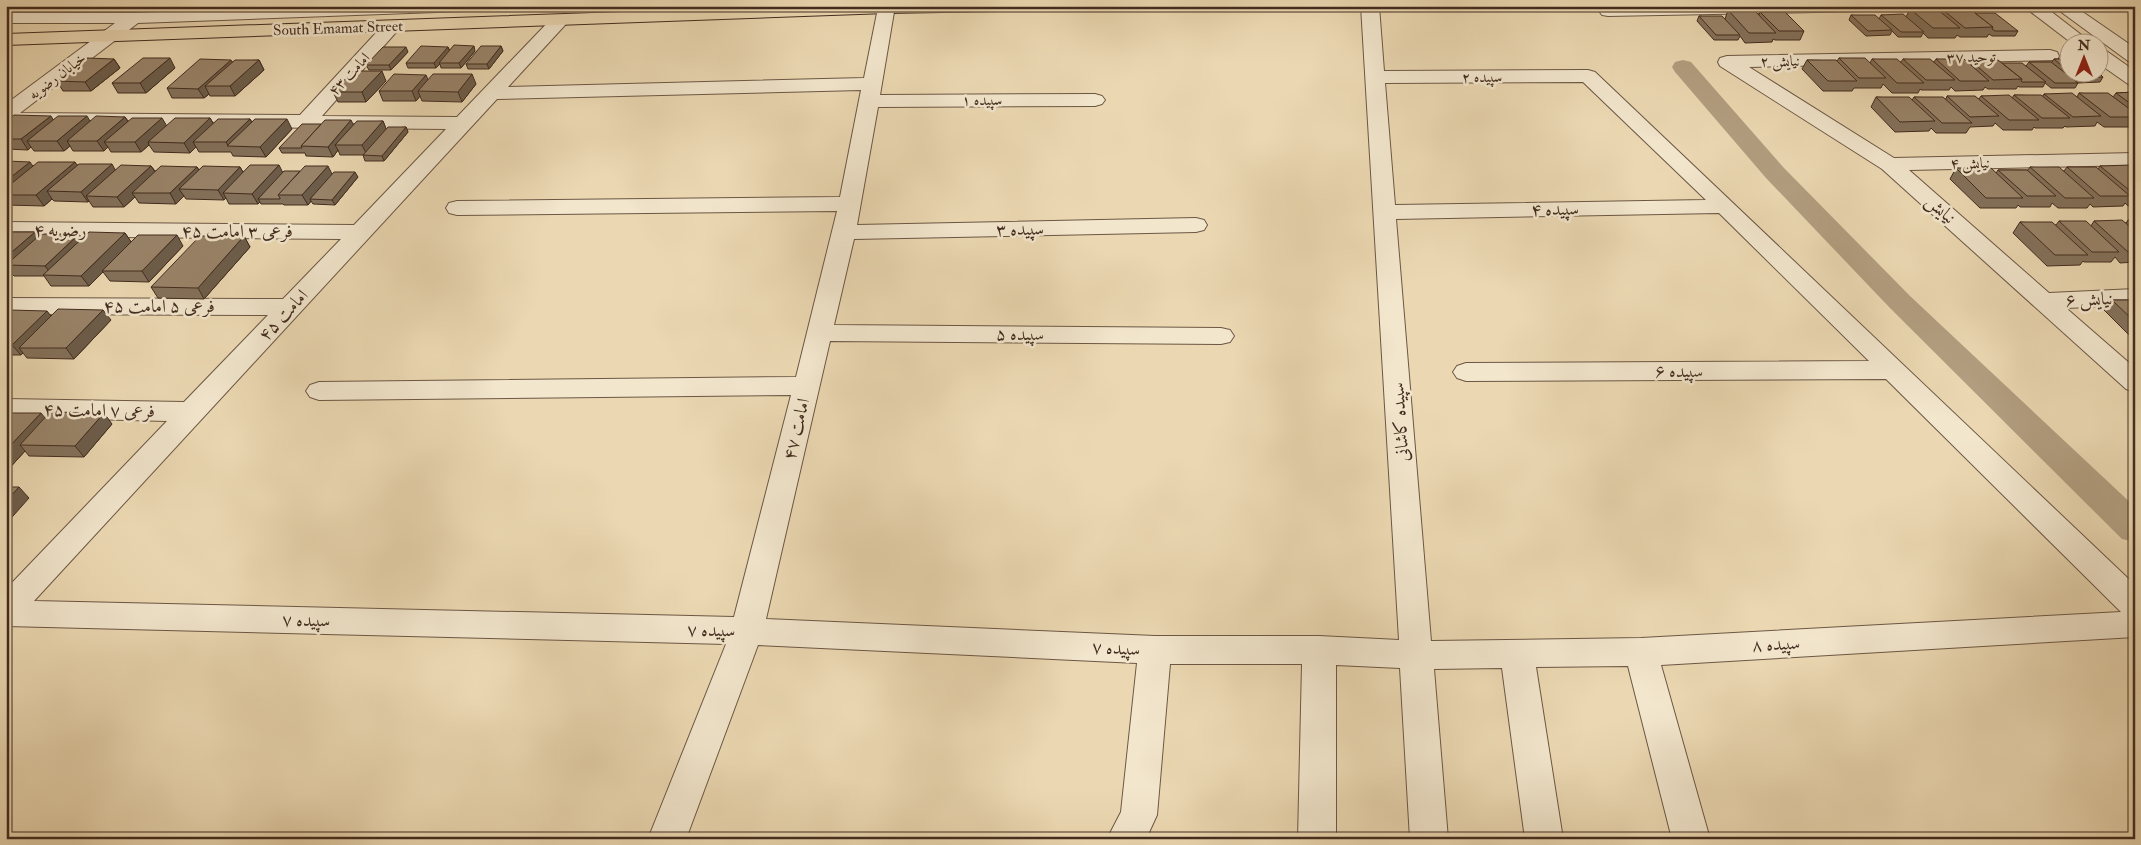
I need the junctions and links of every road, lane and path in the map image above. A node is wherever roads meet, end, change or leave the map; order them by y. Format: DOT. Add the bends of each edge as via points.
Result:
graph roads {
  1 [pos="149,6"];
  2 [pos="464,6"];
  3 [pos="999,6"];
  4 [pos="1370,6"];
  5 [pos="1867,6"];
  6 [pos="2032,6"];
  7 [pos="2062,6"];
  8 [pos="886,8"];
  9 [pos="815,9"];
  10 [pos="349,10"];
  11 [pos="1608,11"];
  12 [pos="6,18"];
  13 [pos="134,18"];
  14 [pos="560,20"];
  15 [pos="392,26"];
  16 [pos="334,29"];
  17 [pos="2068,32"];
  18 [pos="108,38"];
  19 [pos="6,40"];
  20 [pos="2050,56"];
  21 [pos="2135,57"];
  22 [pos="1893,58"];
  23 [pos="2108,61"];
  24 [pos="1727,62"];
  25 [pos="1376,77"];
  26 [pos="2135,80"];
  27 [pos="871,92"];
  28 [pos="491,93"];
  29 [pos="1095,100"];
  30 [pos="6,114"];
  31 [pos="6,119"];
  32 [pos="305,122"];
  33 [pos="464,122"];
  34 [pos="2135,159"];
  35 [pos="1890,164"];
  36 [pos="849,204"];
  37 [pos="1725,206"];
  38 [pos="457,208"];
  39 [pos="1385,212"];
  40 [pos="1196,225"];
  41 [pos="6,229"];
  42 [pos="113,230"];
  43 [pos="361,232"];
  44 [pos="844,232"];
  45 [pos="2135,297"];
  46 [pos="2043,301"];
  47 [pos="17,306"];
  48 [pos="291,307"];
  49 [pos="819,333"];
  50 [pos="1221,336"];
  51 [pos="1892,370"];
  52 [pos="1466,372"];
  53 [pos="2135,382"];
  54 [pos="806,386"];
  55 [pos="319,391"];
  56 [pos="6,408"];
  57 [pos="192,412"];
  58 [pos="2135,605"];
  59 [pos="6,611"];
  60 [pos="2135,624"];
  61 [pos="747,631"];
  62 [pos="1155,650"];
  63 [pos="1319,650"];
  64 [pos="1641,652"];
  65 [pos="1517,654"];
  66 [pos="1416,655"];
  67 [pos="667,839"];
  68 [pos="1126,839"];
  69 [pos="1317,839"];
  70 [pos="1429,839"];
  71 [pos="1544,839"];
  72 [pos="1691,839"];
  1 -- 13 [label="street, خیابان رضویه"];
  2 -- 10 [label="street"];
  3 -- 8 [label="main road, South Emamat Street"];
  4 -- 25 [label="street, سپیده کاشانی"];
  5 -- 11 [label="street"];
  6 -- 17 [label="street"];
  7 -- 21 [label="street"];
  8 -- 9 [label="main road, South Emamat Street"];
  8 -- 27 [label="street, امامت ۴۷"];
  9 -- 14 [label="main road, South Emamat Street"];
  10 -- 13 [label="street"];
  10 -- 16 [label="street"];
  12 -- 13 [label="street"];
  13 -- 18 [label="street, خیابان رضویه"];
  14 -- 15 [label="main road, South Emamat Street"];
  14 -- 28 [label="street, امامت ۴۵"];
  15 -- 16 [label="main road, South Emamat Street"];
  15 -- 32 [label="street, امامت ۴۳"];
  16 -- 18 [label="main road, South Emamat Street"];
  18 -- 19 [label="main road, South Emamat Street"];
  18 -- 30 [label="street, خیابان رضویه"];
  20 -- 22 [label="street, توحید ۳۷"];
  22 -- 24 [label="street, نیایش ۲"];
  23 -- 26 [label="street"];
  24 -- 35 [label="street, نیایش"];
  25 -- 37 [label="street, سپیده ۲" via="1588,76"];
  25 -- 39 [label="street, سپیده کاشانی"];
  27 -- 28 [label="street, سپیده ۱"];
  27 -- 29 [label="street, سپیده ۱"];
  27 -- 36 [label="street, امامت ۴۷"];
  28 -- 33 [label="street, امامت ۴۵"];
  31 -- 32 [label="street"];
  32 -- 33 [label="street"];
  33 -- 43 [label="street, امامت ۴۵"];
  34 -- 35 [label="street, نیایش ۴"];
  35 -- 46 [label="street, نیایش"];
  36 -- 38 [label="street"];
  36 -- 44 [label="street, امامت ۴۷"];
  37 -- 39 [label="street, سپیده ۴"];
  37 -- 51 [label="street"];
  39 -- 66 [label="street, سپیده کاشانی"];
  40 -- 44 [label="street, سپیده ۳"];
  41 -- 42 [label="street, رضویه ۴"];
  42 -- 43 [label="street, فرعی ۳ امامت ۴۵"];
  43 -- 48 [label="street, امامت ۴۵"];
  44 -- 49 [label="street, امامت ۴۷"];
  45 -- 46 [label="street, نیایش ۶"];
  46 -- 53 [label="street, نیایش"];
  47 -- 48 [label="street, فرعی ۵ امامت ۴۵"];
  48 -- 57 [label="street, امامت ۴۵"];
  49 -- 50 [label="street, سپیده ۵"];
  49 -- 54 [label="street, امامت ۴۷"];
  51 -- 52 [label="street, سپیده ۶"];
  51 -- 58 [label="street"];
  54 -- 55 [label="street"];
  54 -- 61 [label="street, امامت ۴۷"];
  56 -- 57 [label="street, فرعی ۷ امامت ۴۵"];
  57 -- 59 [label="street, امامت ۴۵"];
  59 -- 61 [label="street, سپیده ۷"];
  60 -- 64 [label="street, سپیده ۸"];
  61 -- 62 [label="street, سپیده ۷"];
  61 -- 67 [label="street, امامت ۴۷"];
  62 -- 63 [label="street, سپیده ۷"];
  62 -- 68 [label="street" via="1139,815"];
  63 -- 66 [label="street, سپیده ۷"];
  63 -- 69 [label="street"];
  64 -- 65 [label="street, سپیده ۸"];
  64 -- 72 [label="street"];
  65 -- 66 [label="street, سپیده ۸"];
  65 -- 71 [label="street"];
  66 -- 70 [label="street, سپیده کاشانی"];
}
